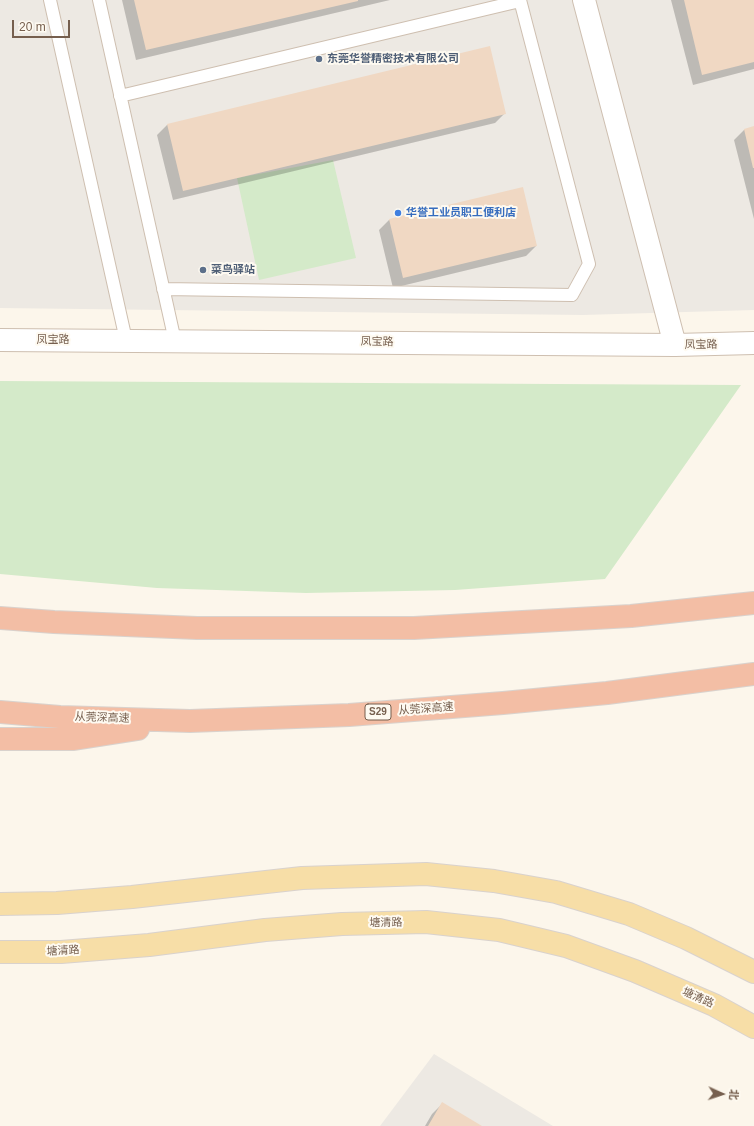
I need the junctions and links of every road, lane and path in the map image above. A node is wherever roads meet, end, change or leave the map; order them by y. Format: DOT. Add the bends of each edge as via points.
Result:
graph roads {
  1 [pos="50,0"];
  2 [pos="99,0"];
  3 [pos="520,0"];
  4 [pos="584,0"];
  5 [pos="120,96"];
  6 [pos="163,289"];
  7 [pos="0,340"];
  8 [pos="126,340"];
  9 [pos="174,341"];
  10 [pos="754,343"];
  11 [pos="675,345"];
  12 [pos="754,603"];
  13 [pos="0,618"];
  14 [pos="754,674"];
  15 [pos="0,712"];
  16 [pos="190,720"];
  17 [pos="0,739"];
  18 [pos="0,904"];
  19 [pos="0,952"];
  20 [pos="754,972"];
  21 [pos="754,1027"];
  1 -- 8 [label="lane"];
  2 -- 5 [label="lane"];
  3 -- 5 [label="lane"];
  3 -- 6 [label="lane" via="589,264 572,295"];
  4 -- 11 [label="street"];
  5 -- 6 [label="lane"];
  6 -- 9 [label="lane"];
  7 -- 8 [label="street, 凤宝路"];
  8 -- 9 [label="street, 凤宝路"];
  9 -- 11 [label="street, 凤宝路"];
  10 -- 11 [label="street, 凤宝路"];
  12 -- 13 [label="highway" via="631,616 414,628 197,628"];
  14 -- 16 [label="highway, 从莞深高速 / S29" via="503,703 349,715"];
  15 -- 16 [label="highway, 从莞深高速 / S29" via="60,717"];
  16 -- 17 [label="highway" via="74,739"];
  18 -- 20 [label="main road" via="57,903 132,897 302,878 426,874 494,881 556,892 629,914 686,938"];
  19 -- 21 [label="main road, 塘清路" via="61,952 149,945 265,930 342,924 426,922 499,930 566,946 635,971 714,1005"];
}
